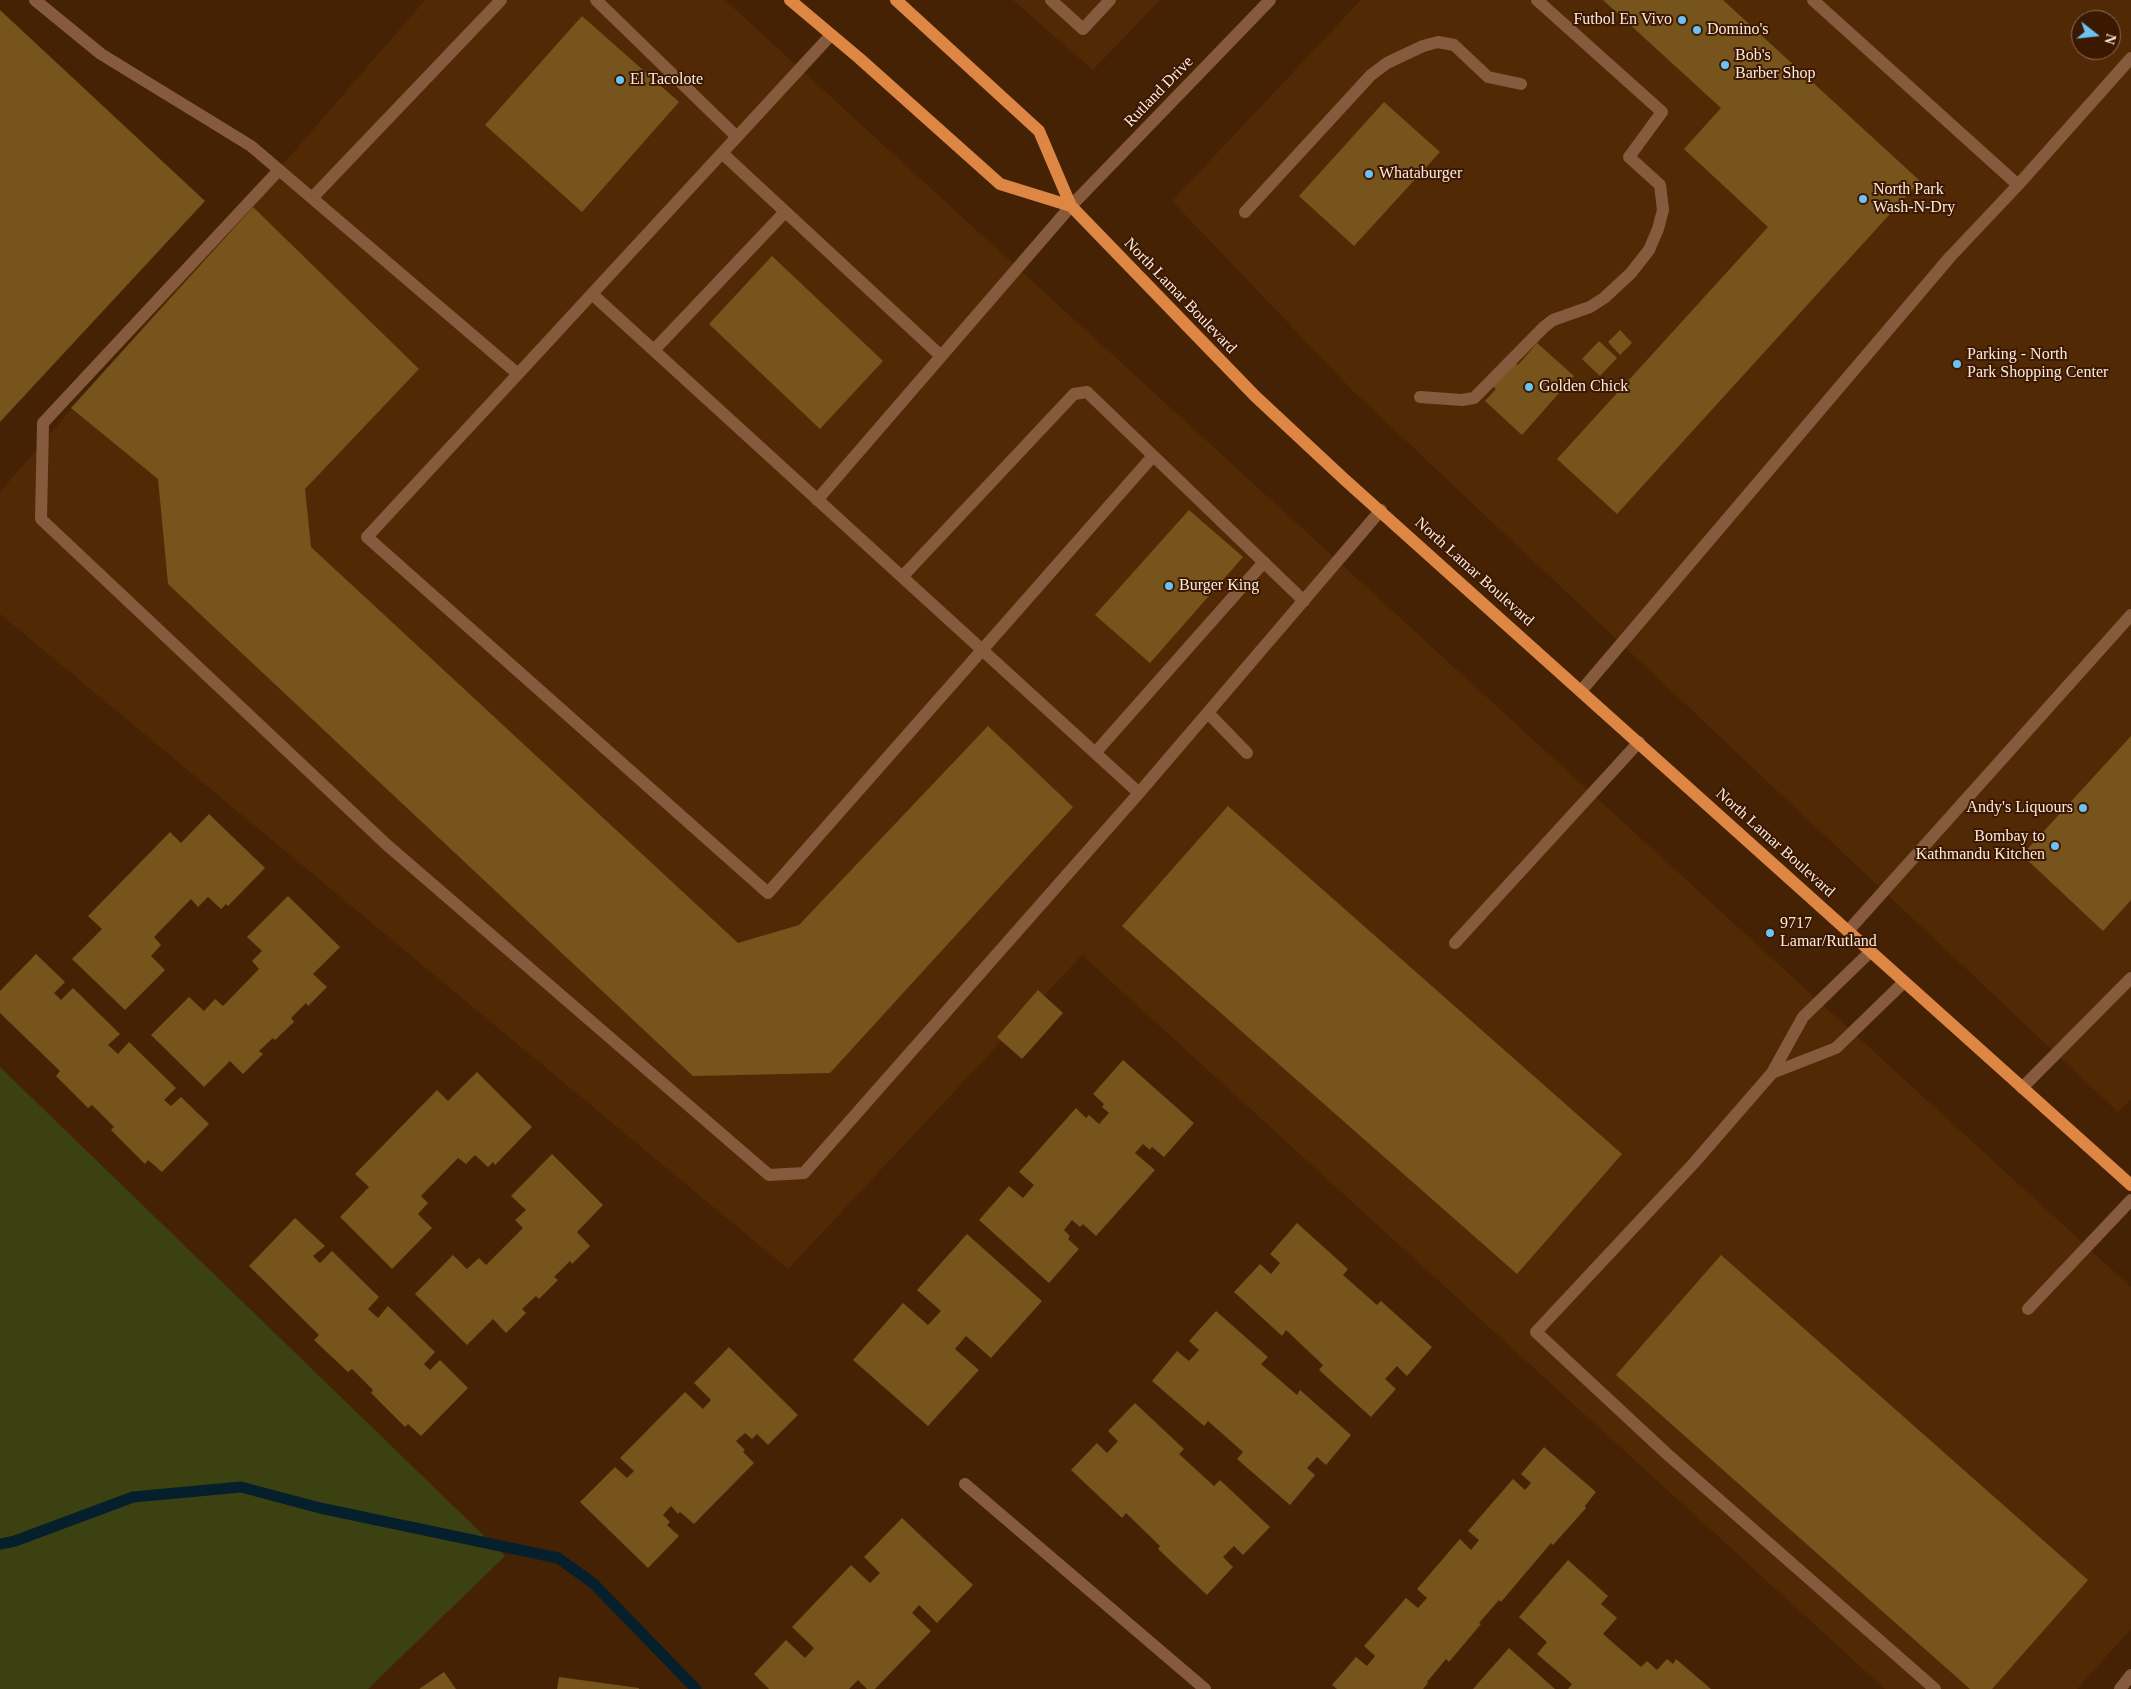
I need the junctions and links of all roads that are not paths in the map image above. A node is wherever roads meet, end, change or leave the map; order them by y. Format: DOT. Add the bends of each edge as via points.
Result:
graph roads {
  1 [pos="35,0"];
  2 [pos="502,0"];
  3 [pos="596,0"];
  4 [pos="790,0"];
  5 [pos="1051,0"];
  6 [pos="1110,0"];
  7 [pos="1270,0"];
  8 [pos="1537,0"];
  9 [pos="1812,0"];
  10 [pos="904,2"];
  11 [pos="831,35"];
  12 [pos="2131,58"];
  13 [pos="1521,84"];
  14 [pos="737,138"];
  15 [pos="722,153"];
  16 [pos="278,170"];
  17 [pos="2018,185"];
  18 [pos="312,198"];
  19 [pos="1071,206"];
  20 [pos="785,212"];
  21 [pos="1245,212"];
  22 [pos="592,294"];
  23 [pos="654,350"];
  24 [pos="941,356"];
  25 [pos="518,374"];
  26 [pos="1420,396"];
  27 [pos="1153,456"];
  28 [pos="817,500"];
  29 [pos="1381,510"];
  30 [pos="1264,562"];
  31 [pos="902,577"];
  32 [pos="1304,600"];
  33 [pos="2131,615"];
  34 [pos="981,650"];
  35 [pos="1581,690"];
  36 [pos="1208,714"];
  37 [pos="1638,742"];
  38 [pos="1095,753"];
  39 [pos="1247,753"];
  40 [pos="1139,793"];
  41 [pos="1848,931"];
  42 [pos="1454,943"];
  43 [pos="1870,952"];
  44 [pos="2131,978"];
  45 [pos="1904,982"];
  46 [pos="1772,1073"];
  47 [pos="2022,1088"];
  48 [pos="2131,1186"];
  49 [pos="2131,1200"];
  50 [pos="2028,1309"];
  51 [pos="965,1484"];
  52 [pos="2131,1676"];
  53 [pos="1205,1689"];
  54 [pos="1935,1689"];
  55 [pos="2120,1689"];
  1 -- 16 [label="street" via="101,54 250,146"];
  2 -- 18 [label="street"];
  3 -- 14 [label="street"];
  4 -- 11 [label="main road, North Lamar Boulevard"];
  5 -- 6 [label="street" via="1083,28"];
  7 -- 19 [label="street, Rutland Drive"];
  8 -- 26 [label="street" via="1662,112 1629,157 1660,185 1663,210 1658,229 1649,250 1604,298 1590,307 1553,320 1474,398"];
  9 -- 17 [label="street"];
  10 -- 19 [label="main road" via="1040,132"];
  11 -- 14 [label="street"];
  11 -- 19 [label="main road, North Lamar Boulevard" via="1000,184"];
  12 -- 17 [label="street"];
  13 -- 21 [label="street" via="1488,77 1454,45 1438,42 1406,53 1371,74"];
  14 -- 15 [label="street"];
  15 -- 20 [label="street"];
  15 -- 22 [label="street"];
  16 -- 18 [label="street"];
  16 -- 40 [label="street" via="44,422 40,519 387,845 769,1175 804,1173"];
  17 -- 35 [label="street" via="1950,257"];
  18 -- 25 [label="street"];
  19 -- 24 [label="street, Rutland Drive"];
  19 -- 29 [label="main road, North Lamar Boulevard" via="1255,396"];
  20 -- 23 [label="street"];
  20 -- 24 [label="street"];
  22 -- 23 [label="street"];
  22 -- 25 [label="street"];
  23 -- 28 [label="street"];
  24 -- 28 [label="street, Rutland Drive"];
  25 -- 34 [label="street" via="367,537 768,893"];
  27 -- 30 [label="street"];
  27 -- 31 [label="street" via="1087,392 1074,394"];
  27 -- 34 [label="street"];
  28 -- 31 [label="street"];
  29 -- 32 [label="street"];
  29 -- 35 [label="main road, North Lamar Boulevard"];
  30 -- 32 [label="street"];
  30 -- 38 [label="street"];
  31 -- 34 [label="street"];
  32 -- 36 [label="street"];
  33 -- 41 [label="street"];
  34 -- 38 [label="street"];
  35 -- 37 [label="main road, North Lamar Boulevard"];
  36 -- 39 [label="street"];
  36 -- 40 [label="street"];
  37 -- 41 [label="main road, North Lamar Boulevard"];
  37 -- 42 [label="street"];
  38 -- 40 [label="street"];
  41 -- 43 [label="main road, North Lamar Boulevard"];
  43 -- 45 [label="main road, North Lamar Boulevard"];
  43 -- 46 [label="street" via="1803,1017"];
  44 -- 47 [label="street"];
  45 -- 46 [label="street" via="1836,1048"];
  45 -- 47 [label="main road, North Lamar Boulevard"];
  46 -- 54 [label="street" via="1694,1163 1536,1332 1667,1454"];
  47 -- 48 [label="main road, North Lamar Boulevard"];
  49 -- 50 [label="street"];
  51 -- 53 [label="street"];
  52 -- 55 [label="street"];
}
